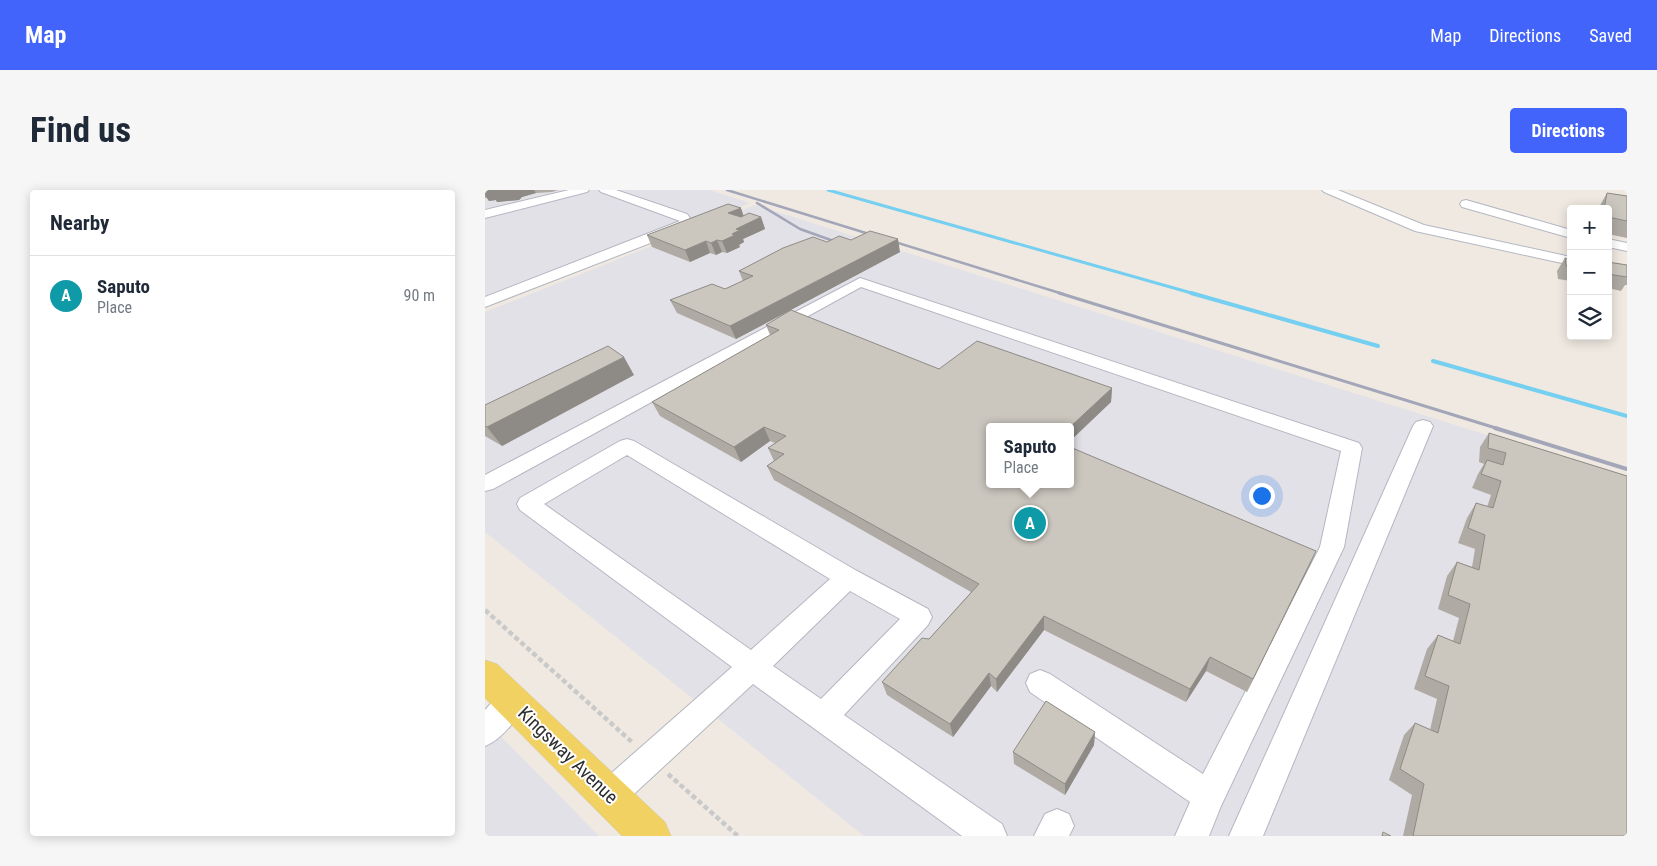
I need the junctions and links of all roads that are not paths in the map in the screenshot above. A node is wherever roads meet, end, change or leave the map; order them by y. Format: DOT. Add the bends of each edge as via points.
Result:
graph roads {
  1 [pos="583,190"];
  2 [pos="605,190"];
  3 [pos="1328,190"];
  4 [pos="1466,204"];
  5 [pos="485,216"];
  6 [pos="1567,235"];
  7 [pos="1612,244"];
  8 [pos="1627,247"];
  9 [pos="1567,260"];
  10 [pos="485,302"];
  11 [pos="1423,426"];
  12 [pos="485,484"];
  13 [pos="848,578"];
  14 [pos="751,666"];
  15 [pos="485,675"];
  16 [pos="1040,683"];
  17 [pos="512,700"];
  18 [pos="823,717"];
  19 [pos="485,732"];
  20 [pos="610,795"];
  21 [pos="1209,796"];
  22 [pos="651,836"];
  23 [pos="991,836"];
  24 [pos="1192,836"];
  25 [pos="1246,836"];
  1 -- 5 [label="lane"];
  2 -- 10 [label="lane" via="687,220 687,223"];
  3 -- 9 [label="lane" via="1420,228"];
  4 -- 6 [label="lane"];
  7 -- 8 [label="lane"];
  11 -- 25 [label="lane"];
  12 -- 21 [label="lane" via="860,282 1352,448 1332,547"];
  13 -- 14 [label="lane"];
  13 -- 14 [label="lane" via="627,446 528,504"];
  13 -- 18 [label="lane" via="919,617"];
  14 -- 18 [label="lane"];
  14 -- 20 [label="lane"];
  15 -- 17 [label="main road, Kingsway Avenue"];
  16 -- 21 [label="lane"];
  17 -- 19 [label="lane"];
  17 -- 20 [label="main road, Kingsway Avenue"];
  18 -- 23 [label="lane"];
  20 -- 22 [label="main road, Kingsway Avenue"];
  21 -- 24 [label="lane"];
}
